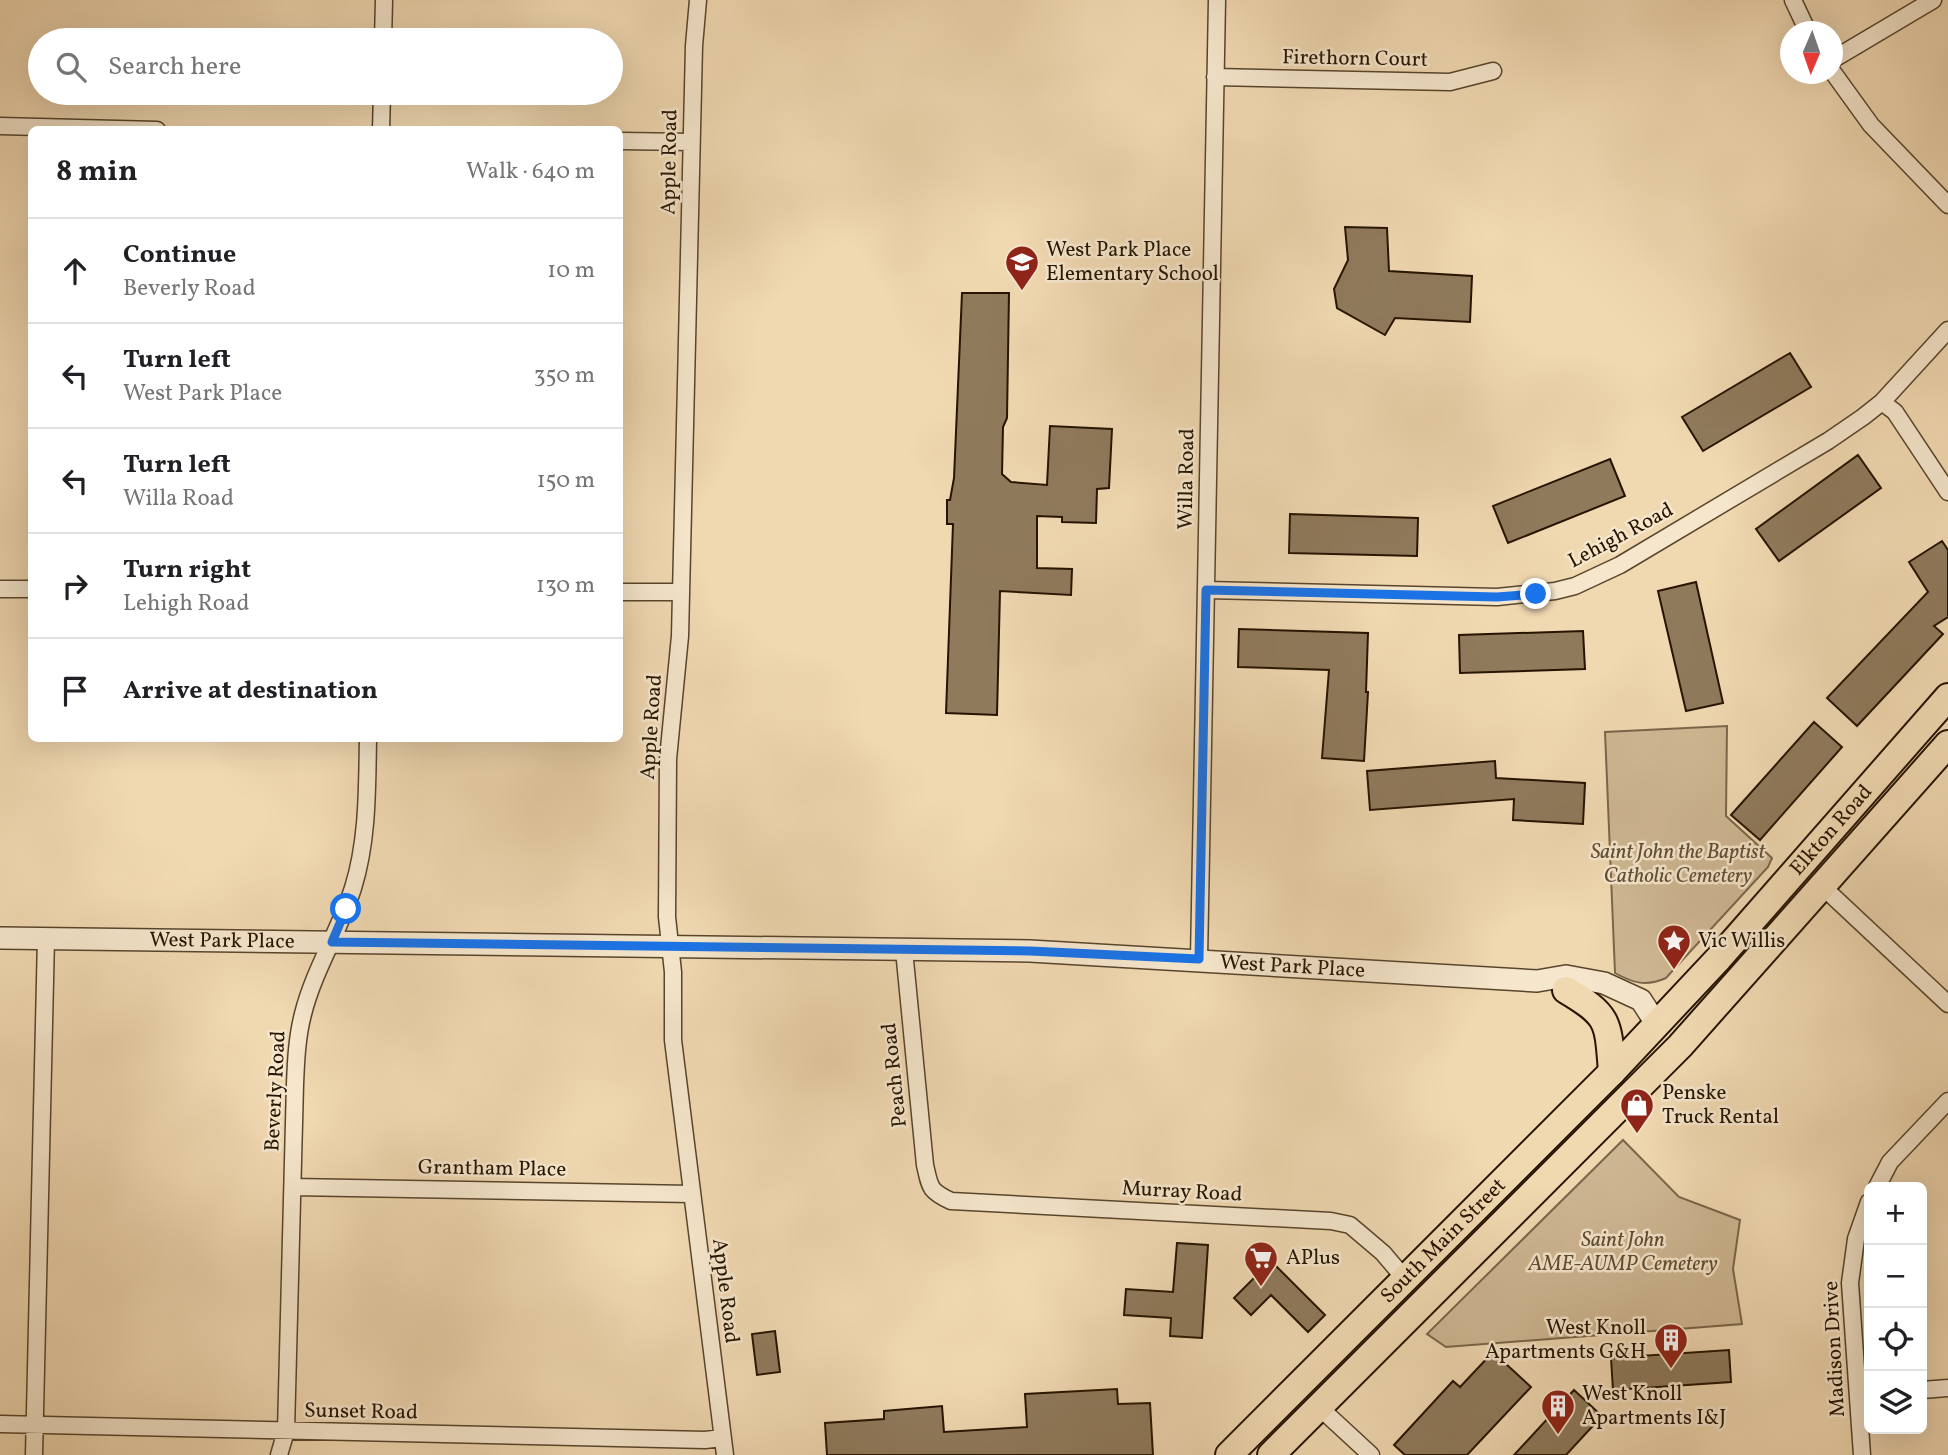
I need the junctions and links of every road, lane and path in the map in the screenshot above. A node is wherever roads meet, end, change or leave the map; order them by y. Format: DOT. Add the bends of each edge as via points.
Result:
graph roads {
  1 [pos="384,0"];
  2 [pos="698,0"];
  3 [pos="1217,0"];
  4 [pos="1793,0"];
  5 [pos="1933,0"];
  6 [pos="1803,21"];
  7 [pos="383,28"];
  8 [pos="1843,53"];
  9 [pos="1493,71"];
  10 [pos="1215,77"];
  11 [pos="1841,84"];
  12 [pos="382,105"];
  13 [pos="0,126"];
  14 [pos="381,126"];
  15 [pos="28,127"];
  16 [pos="623,141"];
  17 [pos="691,142"];
  18 [pos="1948,205"];
  19 [pos="1948,330"];
  20 [pos="1882,402"];
  21 [pos="1948,492"];
  22 [pos="0,589"];
  23 [pos="28,589"];
  24 [pos="1206,590"];
  25 [pos="623,592"];
  26 [pos="681,592"];
  27 [pos="1948,697"];
  28 [pos="368,742"];
  29 [pos="1948,744"];
  30 [pos="1823,887"];
  31 [pos="0,938"];
  32 [pos="47,938"];
  33 [pos="332,942"];
  34 [pos="670,946"];
  35 [pos="904,950"];
  36 [pos="1199,959"];
  37 [pos="1537,981"];
  38 [pos="1566,990"];
  39 [pos="1948,1004"];
  40 [pos="1657,1025"];
  41 [pos="1680,1046"];
  42 [pos="1612,1072"];
  43 [pos="1948,1101"];
  44 [pos="1880,1182"];
  45 [pos="293,1187"];
  46 [pos="691,1194"];
  47 [pos="935,1194"];
  48 [pos="1864,1216"];
  49 [pos="1405,1279"];
  50 [pos="1322,1363"];
  51 [pos="1948,1388"];
  52 [pos="1927,1390"];
  53 [pos="1291,1393"];
  54 [pos="1863,1396"];
  55 [pos="1319,1407"];
  56 [pos="0,1424"];
  57 [pos="35,1425"];
  58 [pos="286,1431"];
  59 [pos="1292,1435"];
  60 [pos="722,1438"];
  61 [pos="34,1455"];
  62 [pos="279,1455"];
  63 [pos="724,1455"];
  64 [pos="1229,1455"];
  65 [pos="1271,1455"];
  66 [pos="1371,1455"];
  67 [pos="1862,1455"];
  1 -- 7 [label="street"];
  2 -- 17 [label="street, Apple Road"];
  3 -- 10 [label="street, Willa Road"];
  4 -- 6 [label="street"];
  5 -- 8 [label="street"];
  9 -- 10 [label="street, Firethorn Court" via="1450,82"];
  10 -- 24 [label="street, Willa Road"];
  11 -- 18 [label="street" via="1871,125"];
  12 -- 14 [label="street"];
  13 -- 15 [label="street"];
  16 -- 17 [label="street"];
  17 -- 26 [label="street, Apple Road"];
  19 -- 20 [label="street, Lehigh Road"];
  20 -- 21 [label="street" via="1895,412"];
  20 -- 24 [label="street, Lehigh Road" via="1844,431 1620,565 1575,586 1497,597"];
  22 -- 23 [label="street"];
  24 -- 36 [label="street, Willa Road"];
  25 -- 26 [label="street"];
  26 -- 34 [label="street, Apple Road" via="668,759"];
  27 -- 40 [label="main road, Elkton Road"];
  28 -- 33 [label="street, Beverly Road" via="362,851"];
  29 -- 30 [label="main road, Elkton Road"];
  30 -- 39 [label="street"];
  30 -- 41 [label="main road, Elkton Road"];
  31 -- 32 [label="street, West Park Place"];
  32 -- 33 [label="street, West Park Place"];
  32 -- 57 [label="street"];
  33 -- 34 [label="street, West Park Place"];
  33 -- 45 [label="street, Beverly Road" via="299,1033"];
  34 -- 35 [label="street, West Park Place"];
  34 -- 46 [label="street, Apple Road" via="673,1040"];
  35 -- 36 [label="street, West Park Place"];
  35 -- 47 [label="street, Peach Road" via="925,1165"];
  36 -- 37 [label="street, West Park Place"];
  37 -- 38 [label="street, West Park Place"];
  37 -- 40 [label="street, West Park Place" via="1566,976 1604,983 1641,1000"];
  38 -- 40 [label="street, West Park Place" via="1601,996"];
  38 -- 42 [label="main road" via="1594,1006 1603,1018"];
  40 -- 41 [label="street, West Park Place"];
  40 -- 42 [label="main road, South Main Street"];
  41 -- 55 [label="main road, South Main Street"];
  42 -- 49 [label="main road, South Main Street"];
  43 -- 44 [label="street" via="1890,1162"];
  45 -- 46 [label="street, Grantham Place"];
  45 -- 58 [label="street, Beverly Road"];
  46 -- 60 [label="street, Apple Road"];
  47 -- 49 [label="street, Murray Road" via="951,1201 1331,1221 1350,1225"];
  48 -- 54 [label="street, Madison Drive" via="1850,1283"];
  49 -- 50 [label="main road, South Main Street"];
  50 -- 53 [label="main road, South Main Street"];
  50 -- 55 [label="main road"];
  51 -- 52 [label="street"];
  53 -- 59 [label="main road"];
  53 -- 64 [label="main road, South Main Street"];
  54 -- 67 [label="street, Madison Drive"];
  55 -- 59 [label="main road, South Main Street"];
  55 -- 66 [label="street"];
  56 -- 57 [label="street, Sunset Road"];
  57 -- 58 [label="street, Sunset Road"];
  57 -- 61 [label="street"];
  58 -- 60 [label="street, Sunset Road"];
  58 -- 62 [label="street, Beverly Road"];
  59 -- 65 [label="main road, South Main Street"];
  60 -- 63 [label="street, Apple Road"];
}
